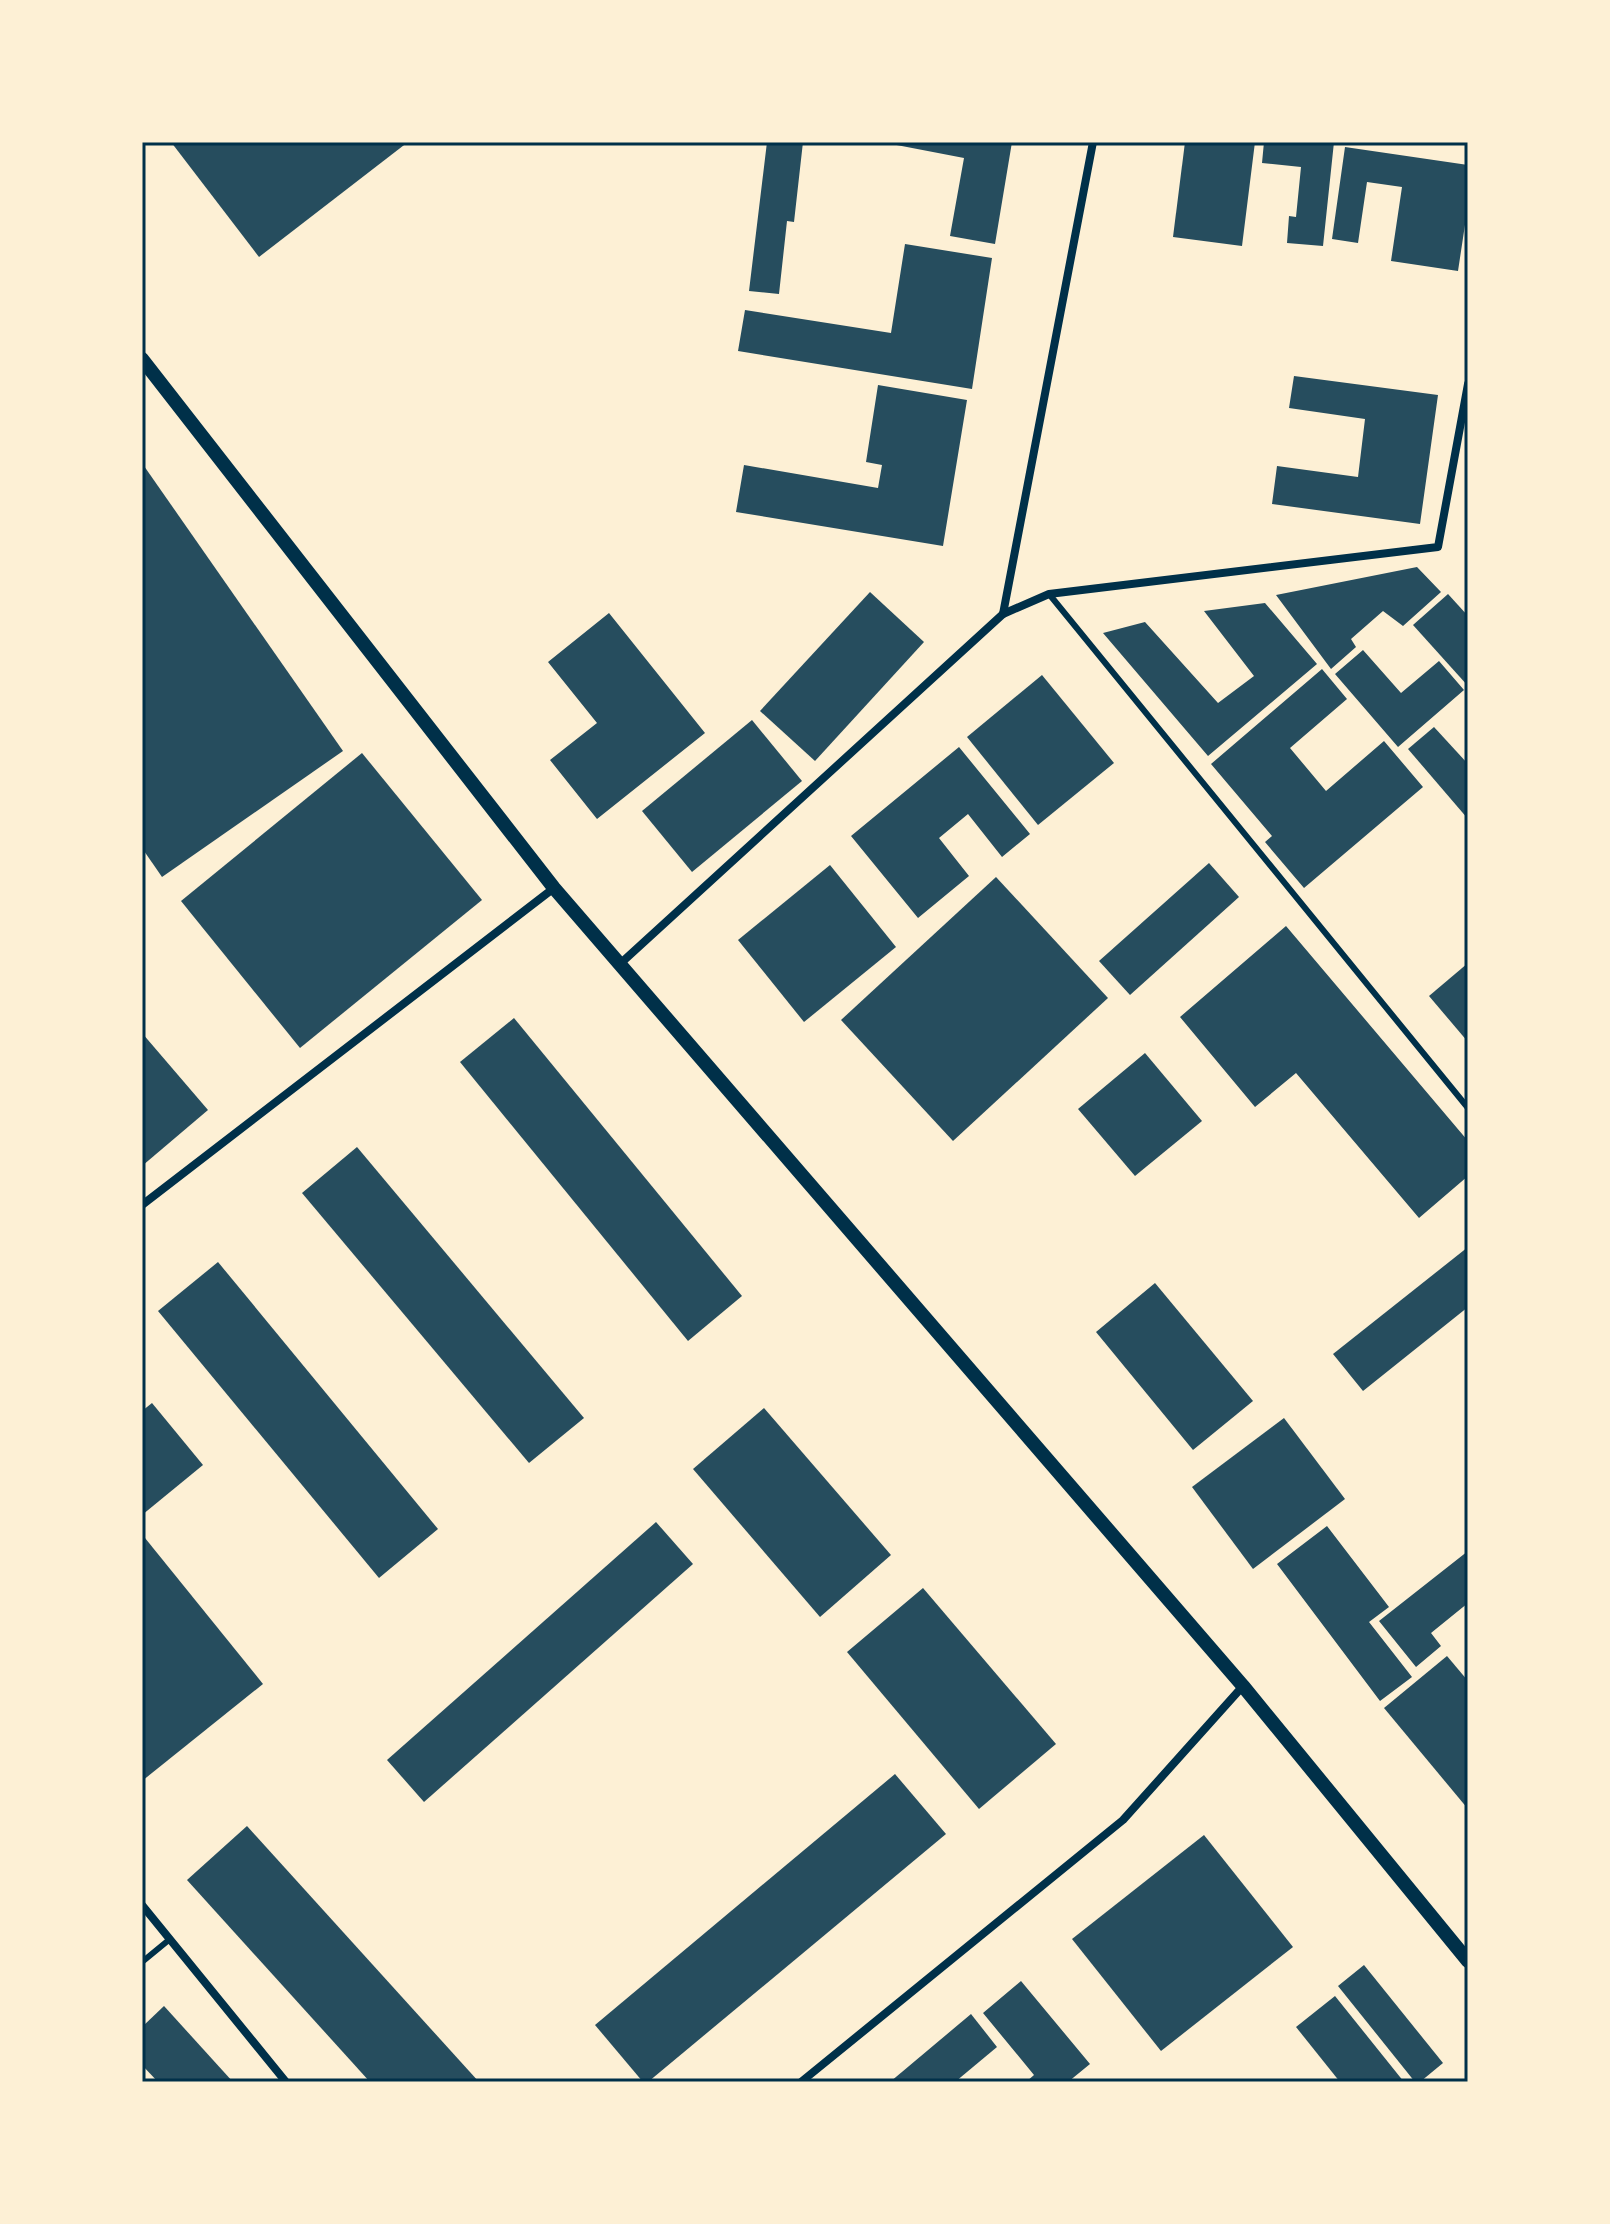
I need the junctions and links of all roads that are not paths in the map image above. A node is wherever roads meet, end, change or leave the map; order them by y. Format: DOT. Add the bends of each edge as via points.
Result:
graph roads {
  1 [pos="1093,142"];
  2 [pos="142,359"];
  3 [pos="1468,384"];
  4 [pos="1049,594"];
  5 [pos="1003,614"];
  6 [pos="554,888"];
  7 [pos="621,963"];
  8 [pos="1468,1108"];
  9 [pos="142,1205"];
  10 [pos="1243,1686"];
  11 [pos="142,1905"];
  12 [pos="170,1939"];
  13 [pos="1468,1961"];
  14 [pos="142,1962"];
  15 [pos="286,2082"];
  16 [pos="801,2082"];
  1 -- 5 [label="street"];
  2 -- 6 [label="street"];
  3 -- 4 [label="street" via="1438,547"];
  4 -- 5 [label="street"];
  4 -- 8 [label="lane"];
  5 -- 7 [label="street"];
  6 -- 7 [label="street"];
  6 -- 9 [label="street"];
  7 -- 10 [label="street"];
  10 -- 13 [label="street"];
  10 -- 16 [label="street" via="1123,1820"];
  11 -- 12 [label="street"];
  12 -- 14 [label="lane"];
  12 -- 15 [label="street"];
}
